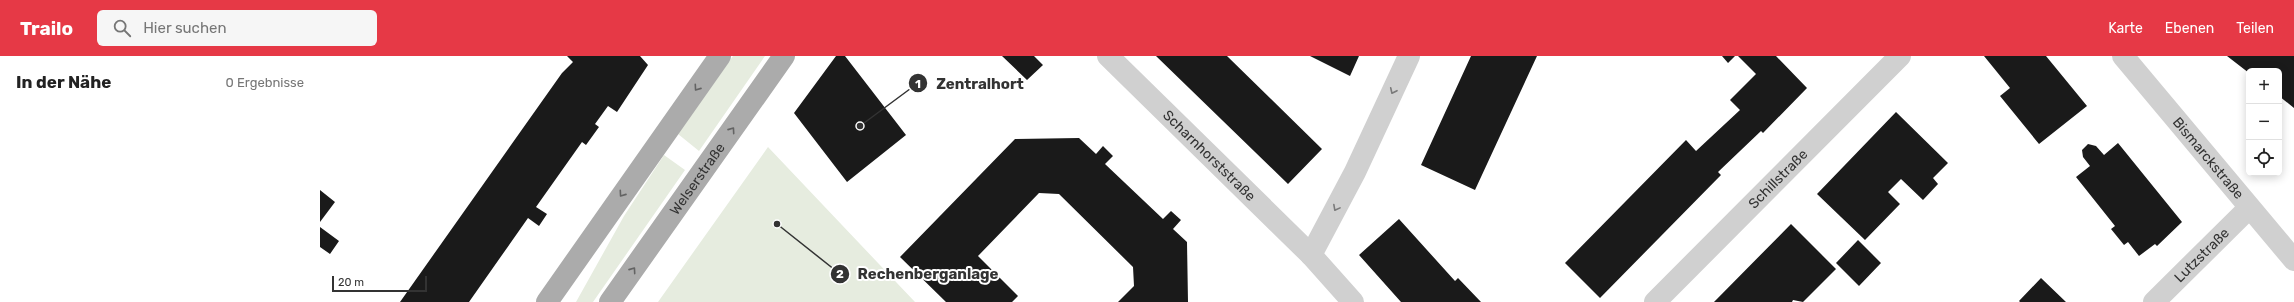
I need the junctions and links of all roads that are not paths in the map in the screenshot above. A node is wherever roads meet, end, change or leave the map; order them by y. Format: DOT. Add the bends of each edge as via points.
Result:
graph roads {
  1 [pos="720,56"];
  2 [pos="784,56"];
  3 [pos="1108,56"];
  4 [pos="1409,56"];
  5 [pos="1900,56"];
  6 [pos="2123,56"];
  7 [pos="2249,208"];
  8 [pos="1311,255"];
  9 [pos="2294,260"];
  10 [pos="547,302"];
  11 [pos="610,302"];
  12 [pos="1353,302"];
  13 [pos="1655,302"];
  14 [pos="2154,302"];
  1 -- 10 [label="main road, one-way"];
  11 -- 2 [label="main road, Welserstraße, one-way"];
  3 -- 8 [label="street, Scharnhorststraße"];
  4 -- 8 [label="street, one-way" via="1355,172"];
  5 -- 13 [label="street, Schillstraße"];
  6 -- 7 [label="street, Bismarckstraße"];
  7 -- 9 [label="street, Bismarckstraße"];
  7 -- 14 [label="street, Lutzstraße"];
  8 -- 12 [label="street, Scharnhorststraße"];
}
